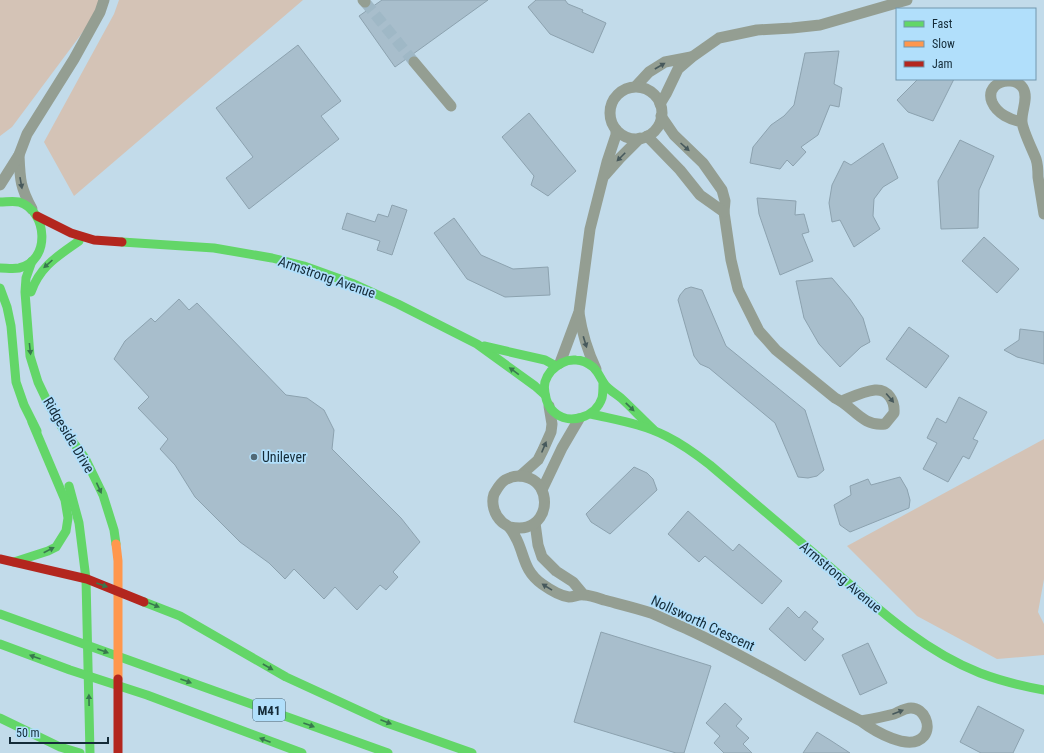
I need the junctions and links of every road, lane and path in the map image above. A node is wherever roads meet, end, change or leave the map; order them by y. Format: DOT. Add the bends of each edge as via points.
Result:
graph roads {
  1 [pos="104,0"];
  2 [pos="907,0"];
  3 [pos="692,57"];
  4 [pos="414,62"];
  5 [pos="636,86"];
  6 [pos="660,104"];
  7 [pos="451,106"];
  8 [pos="662,116"];
  9 [pos="1022,122"];
  10 [pos="616,130"];
  11 [pos="643,137"];
  12 [pos="19,155"];
  13 [pos="1041,169"];
  14 [pos="603,177"];
  15 [pos="0,185"];
  16 [pos="0,202"];
  17 [pos="724,212"];
  18 [pos="35,213"];
  19 [pos="1044,214"];
  20 [pos="94,240"];
  21 [pos="79,241"];
  22 [pos="39,253"];
  23 [pos="32,261"];
  24 [pos="0,268"];
  25 [pos="0,288"];
  26 [pos="26,310"];
  27 [pos="579,312"];
  28 [pos="477,344"];
  29 [pos="558,365"];
  30 [pos="596,370"];
  31 [pos="603,383"];
  32 [pos="544,395"];
  33 [pos="842,401"];
  34 [pos="549,406"];
  35 [pos="591,414"];
  36 [pos="579,419"];
  37 [pos="32,422"];
  38 [pos="656,432"];
  39 [pos="520,476"];
  40 [pos="542,490"];
  41 [pos="535,523"];
  42 [pos="509,527"];
  43 [pos="0,559"];
  44 [pos="13,562"];
  45 [pos="87,580"];
  46 [pos="118,591"];
  47 [pos="583,594"];
  48 [pos="0,614"];
  49 [pos="0,644"];
  50 [pos="1044,690"];
  51 [pos="0,718"];
  52 [pos="860,721"];
  53 [pos="23,730"];
  54 [pos="38,747"];
  55 [pos="80,753"];
  56 [pos="90,753"];
  57 [pos="118,753"];
  58 [pos="302,753"];
  59 [pos="388,753"];
  60 [pos="472,753"];
  1 -- 12 [label="street" via="74,59 27,134"];
  2 -- 3 [label="street" via="820,25 757,30 719,38"];
  5 -- 3 [label="street, one-way" via="649,72 665,62"];
  3 -- 6 [label="street" via="678,69"];
  4 -- 7 [label="street"];
  5 -- 6 [label="street" via="651,91"];
  5 -- 10 [label="street" via="626,88 617,94 612,103 610,113"];
  6 -- 8 [label="street"];
  8 -- 11 [label="street" via="656,128"];
  8 -- 17 [label="street, one-way" via="680,142 714,177 722,190"];
  9 -- 13 [label="street"];
  10 -- 11 [label="street" via="623,136"];
  10 -- 14 [label="street"];
  11 -- 14 [label="street, one-way"];
  11 -- 17 [label="street" via="680,170 700,195"];
  12 -- 15 [label="street"];
  12 -- 18 [label="street, one-way" via="20,184"];
  13 -- 19 [label="street"];
  14 -- 27 [label="street" via="590,229"];
  16 -- 18 [label="main road, Armstrong Avenue" via="15,201 24,204"];
  17 -- 33 [label="street" via="738,289 759,331 785,358"];
  18 -- 20 [label="main road, Armstrong Avenue" via="70,233"];
  18 -- 22 [label="main road" via="42,225 43,235"];
  20 -- 21 [label="main road, Armstrong Avenue"];
  20 -- 28 [label="main road, Armstrong Avenue" via="214,248 304,266 386,298"];
  21 -- 22 [label="main road, Armstrong Avenue"];
  21 -- 26 [label="main road, one-way" via="51,261 36,277"];
  22 -- 23 [label="main road"];
  23 -- 24 [label="main road" via="17,269"];
  23 -- 26 [label="main road, Ridgeside Drive" via="26,278"];
  25 -- 37 [label="main road, Ridgeside Drive" via="9,316 17,387"];
  26 -- 46 [label="main road, Ridgeside Drive, one-way" via="30,356 38,382 63,429 86,458 103,495 114,530"];
  27 -- 29 [label="street"];
  27 -- 30 [label="street, one-way" via="585,344"];
  28 -- 29 [label="main road, Armstrong Avenue"];
  32 -- 28 [label="main road, Armstrong Avenue, one-way"];
  29 -- 30 [label="main road" via="568,360 583,361"];
  29 -- 32 [label="main road" via="547,377"];
  30 -- 31 [label="main road"];
  31 -- 35 [label="main road" via="602,400"];
  31 -- 38 [label="main road, Armstrong Avenue, one-way"];
  32 -- 34 [label="main road"];
  34 -- 36 [label="main road" via="562,417"];
  39 -- 34 [label="street, one-way" via="538,460 551,432"];
  35 -- 36 [label="main road"];
  35 -- 38 [label="main road, Armstrong Avenue"];
  36 -- 40 [label="street"];
  44 -- 37 [label="main road, one-way" via="48,552 56,547 66,531 68,518 65,500"];
  37 -- 45 [label="main road, Ridgeside Drive" via="57,463 75,503"];
  38 -- 50 [label="main road, Armstrong Avenue" via="685,446 710,465 913,637 956,663 983,675"];
  39 -- 40 [label="street" via="532,480"];
  39 -- 42 [label="street" via="511,477 503,482 493,497 496,515"];
  40 -- 41 [label="street" via="545,507"];
  41 -- 42 [label="street" via="527,527"];
  41 -- 47 [label="street" via="542,557 556,571 574,582"];
  47 -- 42 [label="street, Nollsworth Crescent, one-way" via="568,597 540,583 528,568 518,540"];
  43 -- 44 [label="main road"];
  44 -- 45 [label="main road"];
  45 -- 46 [label="main road, one-way"];
  56 -- 45 [label="main road, Ridgeside Drive, one-way"];
  46 -- 57 [label="main road, Ridgeside Drive"];
  46 -- 60 [label="main road, one-way" via="180,616 286,677 384,722"];
  47 -- 52 [label="street, Nollsworth Crescent" via="650,613 721,645"];
  48 -- 59 [label="main road, M41, one-way"];
  58 -- 49 [label="main road, M41, one-way"];
  51 -- 53 [label="main road"];
  52 -- 52 [label="street, Nollsworth Crescent, one-way" via="912,708 924,716 927,730 920,740 904,742 874,731"];
  53 -- 54 [label="main road"];
  53 -- 55 [label="main road"];
}
